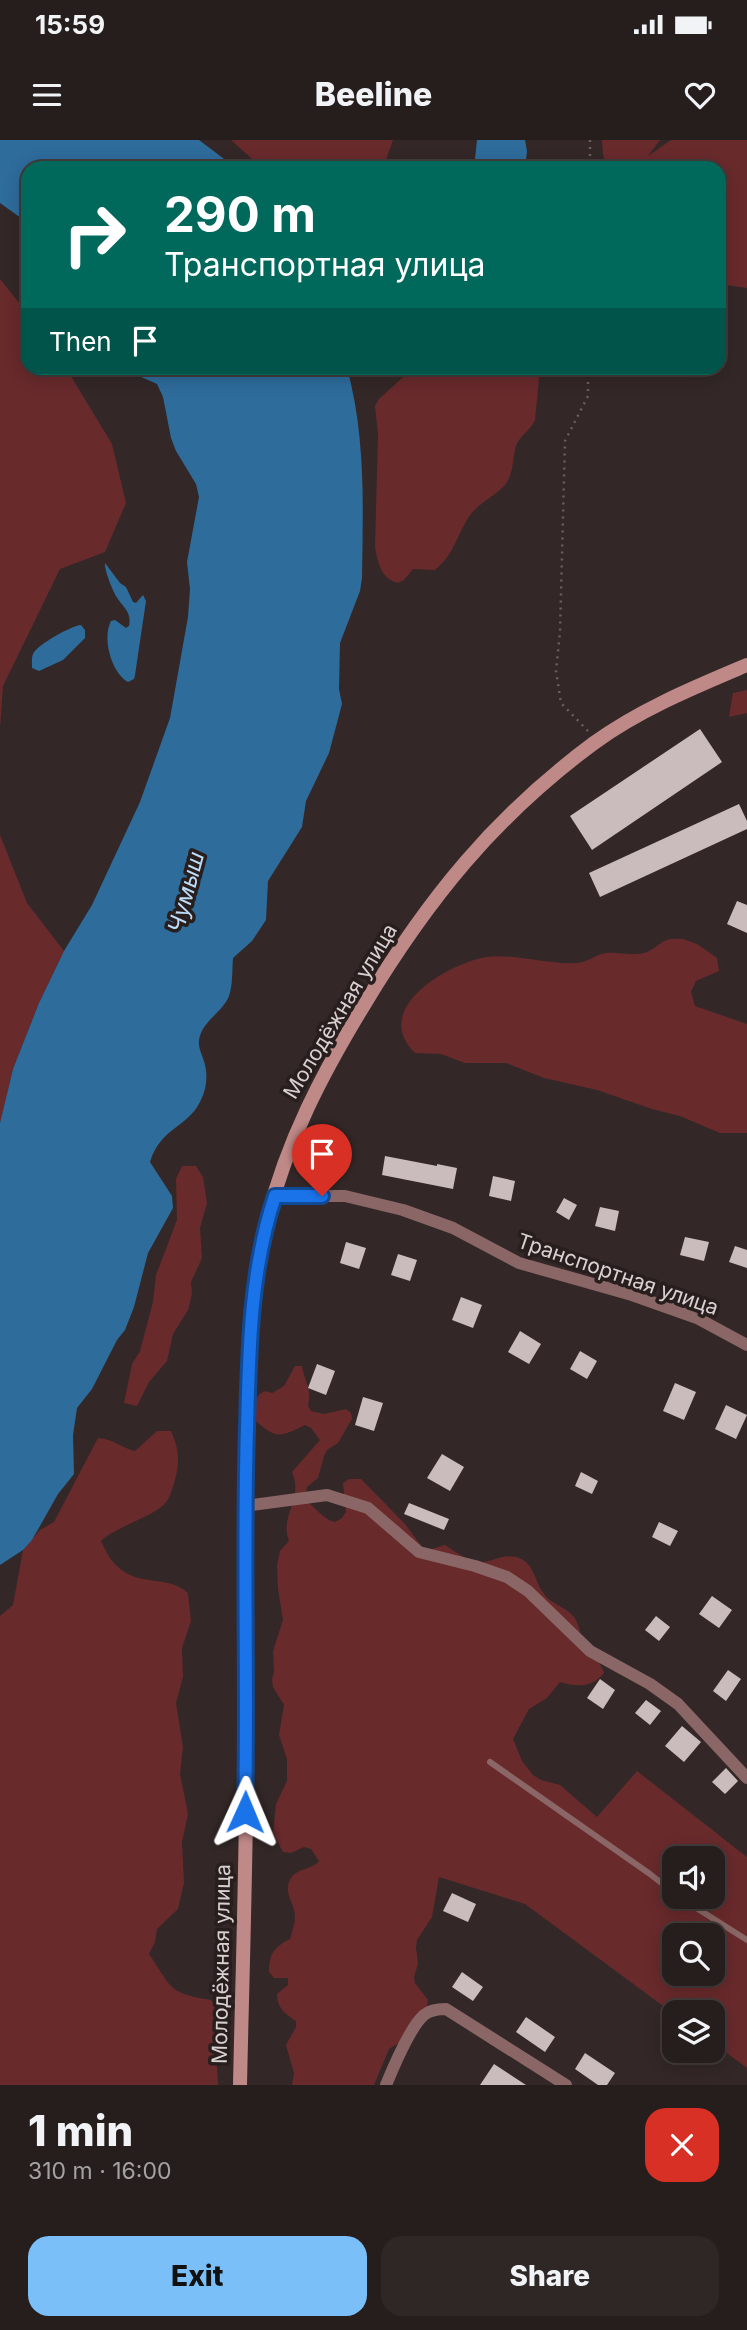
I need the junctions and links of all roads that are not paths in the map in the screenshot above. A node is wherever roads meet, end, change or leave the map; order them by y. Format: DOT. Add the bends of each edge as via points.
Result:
graph roads {
  1 [pos="747,665"];
  2 [pos="275,1196"];
  3 [pos="747,1345"];
  4 [pos="245,1506"];
  5 [pos="491,1762"];
  6 [pos="747,1778"];
  7 [pos="662,1884"];
  8 [pos="698,1909"];
  9 [pos="747,1940"];
  10 [pos="240,2085"];
  11 [pos="386,2085"];
  12 [pos="566,2085"];
  1 -- 2 [label="street, Молодёжная улица" via="671,699 597,741 532,793 470,854 372,990 321,1078 301,1117"];
  2 -- 3 [label="street, Транспортная улица" via="345,1196 403,1210 453,1228 519,1263 697,1318"];
  2 -- 4 [label="street, Молодёжная улица" via="254,1282"];
  4 -- 6 [label="street" via="327,1495 368,1508 419,1552 507,1577 528,1591 590,1651 678,1704"];
  4 -- 10 [label="street, Молодёжная улица" via="247,1703"];
  5 -- 7 [label="lane"];
  8 -- 9 [label="lane"];
  11 -- 12 [label="street" via="398,2055 424,2015 446,2009"];
}
